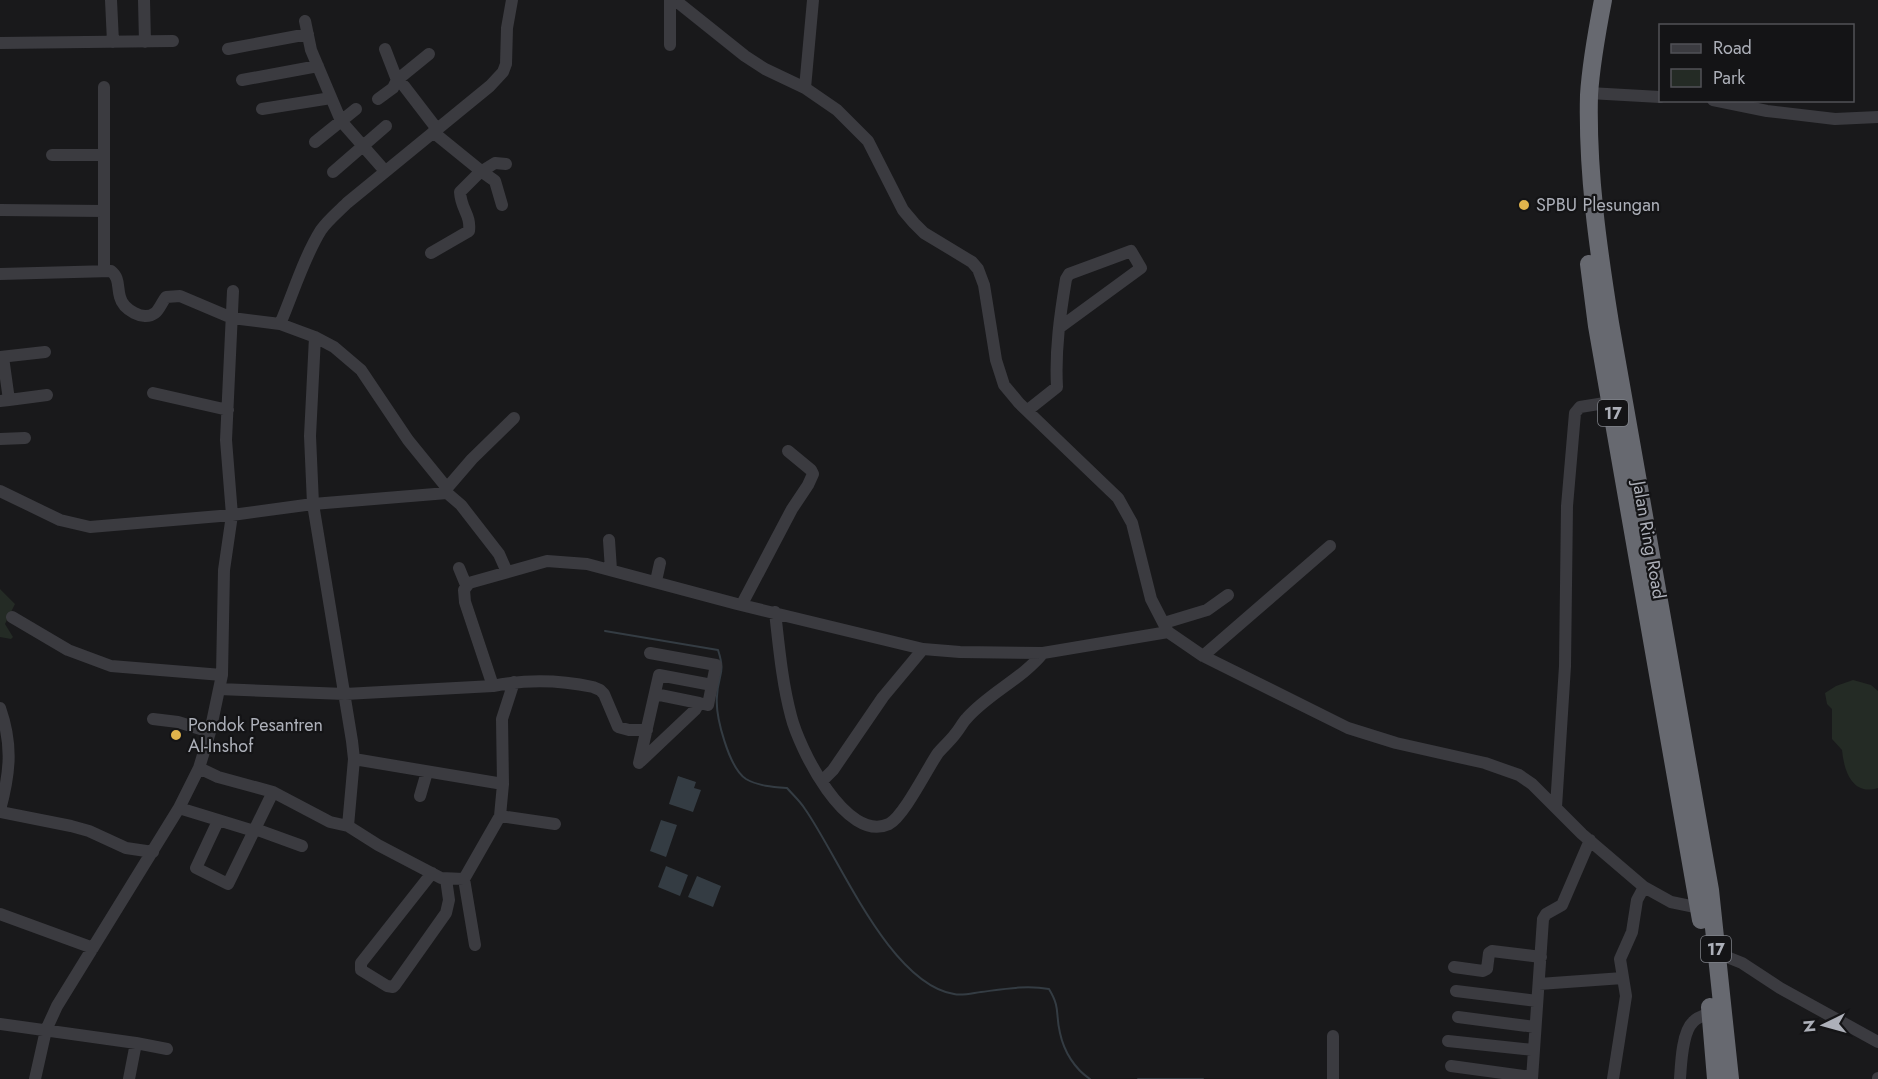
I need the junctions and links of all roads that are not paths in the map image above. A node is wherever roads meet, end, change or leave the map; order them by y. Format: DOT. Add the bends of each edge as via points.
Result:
graph roads {
  1 [pos="111,0"];
  2 [pos="144,0"];
  3 [pos="512,0"];
  4 [pos="670,0"];
  5 [pos="675,0"];
  6 [pos="813,0"];
  7 [pos="1590,0"];
  8 [pos="1603,0"];
  9 [pos="305,21"];
  10 [pos="308,34"];
  11 [pos="113,42"];
  12 [pos="145,42"];
  13 [pos="173,42"];
  14 [pos="0,44"];
  15 [pos="670,45"];
  16 [pos="228,49"];
  17 [pos="385,49"];
  18 [pos="429,54"];
  19 [pos="318,66"];
  20 [pos="242,80"];
  21 [pos="397,80"];
  22 [pos="104,87"];
  23 [pos="805,88"];
  24 [pos="1589,93"];
  25 [pos="1659,97"];
  26 [pos="331,98"];
  27 [pos="378,99"];
  28 [pos="1723,102"];
  29 [pos="262,109"];
  30 [pos="356,109"];
  31 [pos="1878,117"];
  32 [pos="341,121"];
  33 [pos="386,126"];
  34 [pos="435,130"];
  35 [pos="315,142"];
  36 [pos="362,146"];
  37 [pos="52,154"];
  38 [pos="103,155"];
  39 [pos="506,164"];
  40 [pos="385,171"];
  41 [pos="481,171"];
  42 [pos="333,172"];
  43 [pos="502,205"];
  44 [pos="0,210"];
  45 [pos="104,211"];
  46 [pos="431,253"];
  47 [pos="104,270"];
  48 [pos="0,274"];
  49 [pos="233,291"];
  50 [pos="232,318"];
  51 [pos="280,324"];
  52 [pos="1604,325"];
  53 [pos="1059,328"];
  54 [pos="315,337"];
  55 [pos="45,352"];
  56 [pos="2,357"];
  57 [pos="153,393"];
  58 [pos="47,395"];
  59 [pos="5,401"];
  60 [pos="1611,402"];
  61 [pos="228,410"];
  62 [pos="1028,410"];
  63 [pos="513,418"];
  64 [pos="25,438"];
  65 [pos="0,439"];
  66 [pos="788,451"];
  67 [pos="447,490"];
  68 [pos="0,491"];
  69 [pos="313,504"];
  70 [pos="232,515"];
  71 [pos="609,540"];
  72 [pos="1330,546"];
  73 [pos="660,563"];
  74 [pos="459,568"];
  75 [pos="611,570"];
  76 [pos="507,572"];
  77 [pos="656,581"];
  78 [pos="466,585"];
  79 [pos="1228,595"];
  80 [pos="740,604"];
  81 [pos="775,612"];
  82 [pos="12,617"];
  83 [pos="1166,628"];
  84 [pos="922,649"];
  85 [pos="1042,652"];
  86 [pos="650,653"];
  87 [pos="1203,656"];
  88 [pos="222,675"];
  89 [pos="514,682"];
  90 [pos="712,685"];
  91 [pos="493,686"];
  92 [pos="219,689"];
  93 [pos="345,694"];
  94 [pos="655,694"];
  95 [pos="699,703"];
  96 [pos="0,708"];
  97 [pos="153,719"];
  98 [pos="646,730"];
  99 [pos="210,732"];
  100 [pos="354,759"];
  101 [pos="199,768"];
  102 [pos="427,772"];
  103 [pos="822,781"];
  104 [pos="503,784"];
  105 [pos="273,792"];
  106 [pos="420,796"];
  107 [pos="1556,807"];
  108 [pos="180,808"];
  109 [pos="0,811"];
  110 [pos="500,816"];
  111 [pos="218,821"];
  112 [pos="555,824"];
  113 [pos="348,826"];
  114 [pos="255,830"];
  115 [pos="1590,840"];
  116 [pos="302,846"];
  117 [pos="153,852"];
  118 [pos="432,873"];
  119 [pos="446,879"];
  120 [pos="464,879"];
  121 [pos="1644,887"];
  122 [pos="1700,908"];
  123 [pos="0,914"];
  124 [pos="475,945"];
  125 [pos="93,948"];
  126 [pos="1717,953"];
  127 [pos="1541,957"];
  128 [pos="1454,967"];
  129 [pos="1623,978"];
  130 [pos="1539,984"];
  131 [pos="1456,992"];
  132 [pos="1538,1001"];
  133 [pos="1711,1013"];
  134 [pos="1458,1017"];
  135 [pos="0,1024"];
  136 [pos="1535,1028"];
  137 [pos="46,1030"];
  138 [pos="1333,1036"];
  139 [pos="1448,1041"];
  140 [pos="1878,1042"];
  141 [pos="136,1043"];
  142 [pos="167,1049"];
  143 [pos="1534,1050"];
  144 [pos="1451,1066"];
  145 [pos="1532,1078"];
  146 [pos="35,1079"];
  147 [pos="129,1079"];
  148 [pos="1333,1079"];
  149 [pos="1613,1079"];
  150 [pos="1680,1079"];
  151 [pos="1716,1079"];
  152 [pos="1730,1079"];
  1 -- 11 [label="street"];
  2 -- 12 [label="street"];
  3 -- 34 [label="street" via="503,72"];
  4 -- 15 [label="street"];
  5 -- 23 [label="street" via="745,56"];
  6 -- 23 [label="street"];
  7 -- 52 [label="highway, Jalan Ring Road / 17" via="1579,75 1577,127 1585,227"];
  8 -- 24 [label="highway, Jalan Ring Road / 17"];
  9 -- 10 [label="street"];
  10 -- 16 [label="street"];
  10 -- 19 [label="street"];
  11 -- 12 [label="street"];
  11 -- 14 [label="street"];
  12 -- 13 [label="street"];
  17 -- 21 [label="street"];
  18 -- 21 [label="street"];
  19 -- 20 [label="street"];
  19 -- 26 [label="street"];
  21 -- 27 [label="street"];
  21 -- 34 [label="street"];
  22 -- 38 [label="street"];
  23 -- 62 [label="street" via="837,110 868,141 903,210 914,223 978,269 1000,375 1009,393"];
  24 -- 25 [label="street"];
  24 -- 52 [label="highway, Jalan Ring Road / 17" via="1591,175"];
  26 -- 29 [label="street"];
  26 -- 32 [label="street"];
  28 -- 31 [label="street" via="1835,119"];
  30 -- 32 [label="street"];
  32 -- 35 [label="street"];
  32 -- 36 [label="street"];
  33 -- 36 [label="street"];
  34 -- 40 [label="street"];
  34 -- 41 [label="street"];
  36 -- 40 [label="street"];
  36 -- 42 [label="street"];
  37 -- 38 [label="street"];
  38 -- 45 [label="street"];
  39 -- 41 [label="street" via="495,163"];
  40 -- 51 [label="street" via="322,230"];
  41 -- 43 [label="street" via="495,181"];
  41 -- 46 [label="street" via="460,192 470,218 469,231"];
  44 -- 45 [label="street"];
  45 -- 47 [label="street"];
  47 -- 48 [label="street"];
  47 -- 50 [label="street" via="115,273 120,300 138,314 156,313 166,297 175,295"];
  49 -- 50 [label="street"];
  50 -- 51 [label="street"];
  50 -- 61 [label="street"];
  51 -- 54 [label="street"];
  52 -- 60 [label="highway, Jalan Ring Road / 17"];
  52 -- 126 [label="highway, Jalan Ring Road / 17" via="1708,880"];
  53 -- 53 [label="street" via="1069,274 1131,251 1141,268"];
  53 -- 62 [label="street" via="1057,387"];
  54 -- 67 [label="street" via="334,346 361,370"];
  54 -- 69 [label="street" via="310,436"];
  55 -- 56 [label="street"];
  56 -- 59 [label="street"];
  57 -- 61 [label="street"];
  58 -- 59 [label="street"];
  60 -- 107 [label="street" via="1580,407 1575,413 1567,506 1565,666"];
  60 -- 122 [label="highway, Jalan Ring Road / 17"];
  61 -- 70 [label="street" via="226,440"];
  62 -- 83 [label="street" via="1126,510 1151,599"];
  63 -- 67 [label="street"];
  64 -- 65 [label="street"];
  66 -- 80 [label="street" via="811,470 812,478"];
  67 -- 69 [label="street"];
  67 -- 76 [label="street" via="499,554"];
  68 -- 70 [label="street" via="60,520 84,527"];
  69 -- 70 [label="street"];
  69 -- 93 [label="street"];
  70 -- 88 [label="street" via="224,570"];
  71 -- 75 [label="street"];
  72 -- 87 [label="street"];
  73 -- 77 [label="street"];
  74 -- 78 [label="street"];
  75 -- 76 [label="street" via="558,560"];
  75 -- 77 [label="street"];
  76 -- 78 [label="street"];
  77 -- 80 [label="street"];
  78 -- 91 [label="street" via="465,602"];
  79 -- 83 [label="street"];
  80 -- 81 [label="street"];
  81 -- 84 [label="street"];
  81 -- 103 [label="street" via="791,718"];
  82 -- 88 [label="street" via="68,650 111,666"];
  83 -- 85 [label="street"];
  83 -- 87 [label="street"];
  84 -- 85 [label="street"];
  84 -- 103 [label="street"];
  85 -- 103 [label="street" via="1030,668 966,719 890,823 866,826 853,819"];
  86 -- 90 [label="street" via="716,665"];
  87 -- 107 [label="street" via="1348,728 1505,769 1532,784"];
  88 -- 92 [label="street"];
  89 -- 91 [label="street"];
  89 -- 98 [label="street" via="542,680 600,690 618,728"];
  89 -- 104 [label="street" via="502,719"];
  90 -- 94 [label="street" via="659,675"];
  90 -- 95 [label="street" via="708,705"];
  91 -- 93 [label="street"];
  92 -- 93 [label="street"];
  92 -- 99 [label="street"];
  93 -- 100 [label="street"];
  94 -- 95 [label="street"];
  94 -- 98 [label="street"];
  95 -- 98 [label="street" via="639,763"];
  96 -- 109 [label="street" via="10,761"];
  97 -- 99 [label="street"];
  99 -- 101 [label="street"];
  100 -- 102 [label="street"];
  100 -- 113 [label="street"];
  101 -- 105 [label="street"];
  101 -- 108 [label="street"];
  102 -- 104 [label="street"];
  102 -- 106 [label="street"];
  104 -- 110 [label="street"];
  105 -- 113 [label="street" via="330,822"];
  105 -- 114 [label="street"];
  107 -- 115 [label="street"];
  108 -- 111 [label="street"];
  108 -- 117 [label="street"];
  109 -- 117 [label="street" via="71,826 126,848"];
  110 -- 112 [label="street"];
  110 -- 120 [label="street"];
  111 -- 114 [label="street"];
  111 -- 114 [label="street" via="196,868 226,884 230,883"];
  113 -- 118 [label="street"];
  114 -- 116 [label="street"];
  115 -- 121 [label="street"];
  115 -- 127 [label="street" via="1562,905 1543,920"];
  117 -- 125 [label="street"];
  118 -- 119 [label="street"];
  118 -- 119 [label="street" via="361,963 361,970 387,986 395,985 446,913"];
  119 -- 120 [label="street"];
  120 -- 124 [label="street"];
  121 -- 122 [label="street" via="1671,902"];
  121 -- 129 [label="street" via="1620,959"];
  122 -- 133 [label="highway, Jalan Ring Road / 17"];
  123 -- 125 [label="street"];
  125 -- 137 [label="street"];
  126 -- 140 [label="street" via="1742,963"];
  126 -- 152 [label="highway, Jalan Ring Road / 17"];
  127 -- 128 [label="street" via="1492,951 1483,971"];
  127 -- 130 [label="street"];
  129 -- 130 [label="street"];
  129 -- 149 [label="street" via="1626,996"];
  130 -- 132 [label="street"];
  131 -- 132 [label="street"];
  132 -- 136 [label="street"];
  133 -- 150 [label="street" via="1692,1022 1685,1040"];
  133 -- 151 [label="highway, Jalan Ring Road / 17"];
  134 -- 136 [label="street"];
  135 -- 137 [label="street"];
  136 -- 143 [label="street"];
  137 -- 141 [label="street"];
  137 -- 146 [label="street"];
  138 -- 148 [label="street"];
  139 -- 143 [label="street"];
  141 -- 142 [label="street"];
  141 -- 147 [label="street"];
  143 -- 145 [label="street"];
  144 -- 145 [label="street"];
}
